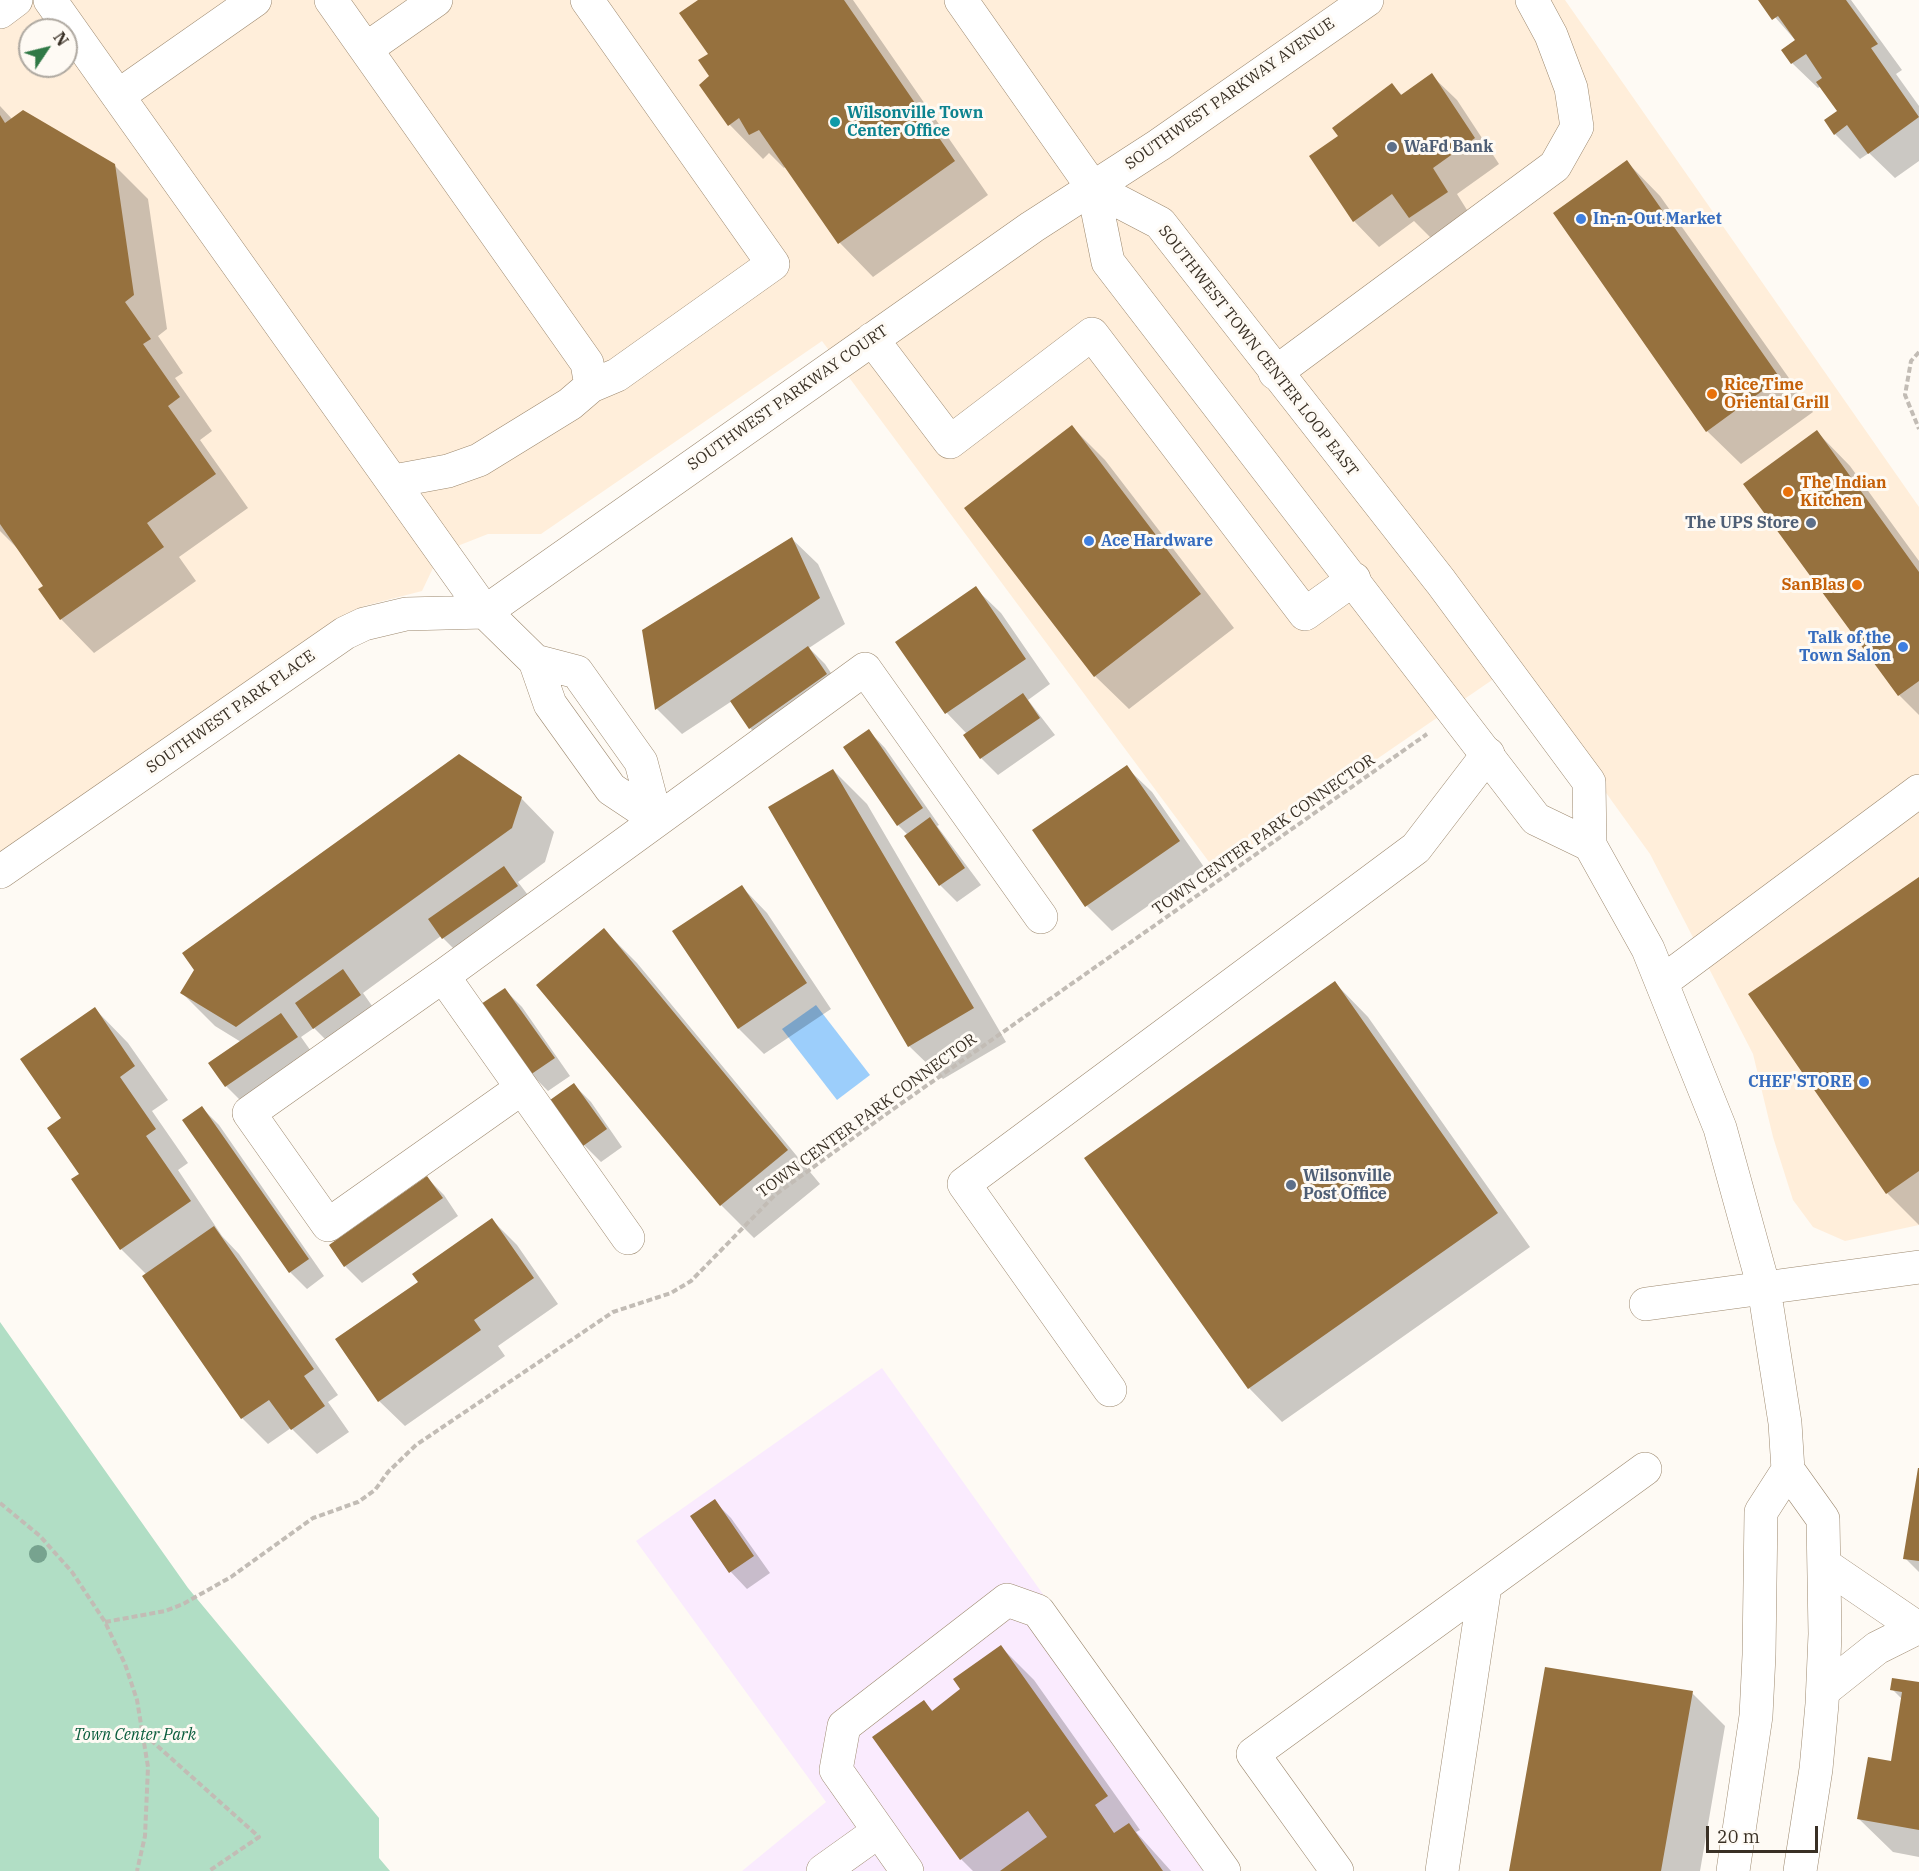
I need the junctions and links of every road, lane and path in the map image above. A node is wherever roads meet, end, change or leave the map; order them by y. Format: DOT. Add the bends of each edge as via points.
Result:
graph roads {
  1 [pos="16,0"];
  2 [pos="50,0"];
  3 [pos="255,0"];
  4 [pos="331,0"];
  5 [pos="436,0"];
  6 [pos="588,0"];
  7 [pos="961,0"];
  8 [pos="1366,0"];
  9 [pos="1532,0"];
  10 [pos="0,12"];
  11 [pos="366,49"];
  12 [pos="118,96"];
  13 [pos="1093,188"];
  14 [pos="872,339"];
  15 [pos="1919,352"];
  16 [pos="1275,373"];
  17 [pos="591,386"];
  18 [pos="1919,429"];
  19 [pos="394,481"];
  20 [pos="1353,579"];
  21 [pos="485,612"];
  22 [pos="1455,711"];
  23 [pos="1488,754"];
  24 [pos="1919,791"];
  25 [pos="656,819"];
  26 [pos="1590,845"];
  27 [pos="0,872"];
  28 [pos="1041,917"];
  29 [pos="443,976"];
  30 [pos="1662,982"];
  31 [pos="522,1088"];
  32 [pos="628,1238"];
  33 [pos="1919,1267"];
  34 [pos="1764,1288"];
  35 [pos="1646,1304"];
  36 [pos="1110,1389"];
  37 [pos="1645,1469"];
  38 [pos="1788,1470"];
  39 [pos="0,1503"];
  40 [pos="1825,1565"];
  41 [pos="1485,1586"];
  42 [pos="105,1622"];
  43 [pos="1917,1629"];
  44 [pos="1823,1691"];
  45 [pos="144,1734"];
  46 [pos="879,1832"];
  47 [pos="137,1871"];
  48 [pos="209,1871"];
  49 [pos="823,1871"];
  50 [pos="907,1871"];
  51 [pos="1224,1871"];
  52 [pos="1337,1871"];
  53 [pos="1442,1871"];
  54 [pos="1733,1871"];
  55 [pos="1800,1871"];
  1 -- 10 [label="main road"];
  2 -- 12 [label="main road"];
  3 -- 12 [label="main road"];
  4 -- 11 [label="main road"];
  5 -- 11 [label="main road"];
  6 -- 17 [label="main road" via="773,264 617,375"];
  7 -- 13 [label="main road"];
  8 -- 13 [label="main road, SOUTHWEST PARKWAY AVENUE"];
  9 -- 16 [label="main road" via="1551,35 1571,88 1577,127 1555,166"];
  11 -- 17 [label="main road" via="587,363"];
  12 -- 19 [label="main road"];
  13 -- 14 [label="main road, SOUTHWEST PARKWAY COURT"];
  13 -- 16 [label="main road, SOUTHWEST TOWN CENTER LOOP EAST" via="1160,223"];
  13 -- 20 [label="main road" via="1108,262"];
  14 -- 20 [label="main road" via="950,442 1092,334 1305,614"];
  14 -- 21 [label="main road, SOUTHWEST PARKWAY COURT"];
  15 -- 18 [label="path" via="1911,361 1905,395"];
  16 -- 26 [label="main road, SOUTHWEST TOWN CENTER LOOP EAST" via="1441,582 1589,782"];
  17 -- 19 [label="main road" via="570,404 479,460 448,471"];
  19 -- 21 [label="main road"];
  20 -- 22 [label="main road"];
  21 -- 25 [label="main road" via="535,662 577,672 641,762"];
  21 -- 27 [label="main road, SOUTHWEST PARK PLACE" via="405,614 345,633"];
  22 -- 23 [label="main road"];
  22 -- 42 [label="path, TOWN CENTER PARK CONNECTOR" via="1260,854 783,1189 692,1281 671,1293 613,1312 416,1445 366,1496 338,1511 313,1518 231,1577 165,1611"];
  23 -- 26 [label="main road" via="1536,819"];
  23 -- 36 [label="main road" via="1416,848 964,1184"];
  24 -- 30 [label="main road"];
  25 -- 28 [label="main road" via="866,669"];
  25 -- 29 [label="main road"];
  26 -- 30 [label="main road, SOUTHWEST TOWN CENTER LOOP EAST" via="1629,912"];
  29 -- 31 [label="main road"];
  29 -- 31 [label="main road" via="249,1113 328,1225"];
  30 -- 34 [label="main road, SOUTHWEST TOWN CENTER LOOP EAST" via="1720,1128"];
  31 -- 32 [label="main road"];
  33 -- 34 [label="main road"];
  34 -- 35 [label="main road"];
  34 -- 38 [label="main road, SOUTHWEST TOWN CENTER LOOP EAST" via="1784,1412"];
  37 -- 41 [label="main road"];
  38 -- 40 [label="main road" via="1823,1519"];
  38 -- 54 [label="main road" via="1761,1512 1756,1716"];
  39 -- 42 [label="path" via="40,1536 64,1563 90,1595"];
  40 -- 43 [label="main road"];
  40 -- 44 [label="main road"];
  41 -- 52 [label="main road" via="1253,1754"];
  41 -- 53 [label="main road"];
  42 -- 45 [label="path" via="125,1664"];
  43 -- 44 [label="main road" via="1877,1648"];
  44 -- 55 [label="main road"];
  45 -- 47 [label="path" via="148,1802"];
  45 -- 48 [label="path" via="259,1837"];
  46 -- 49 [label="main road"];
  46 -- 50 [label="main road"];
  46 -- 51 [label="main road" via="836,1770 844,1726 1007,1600 1038,1611"];
}
